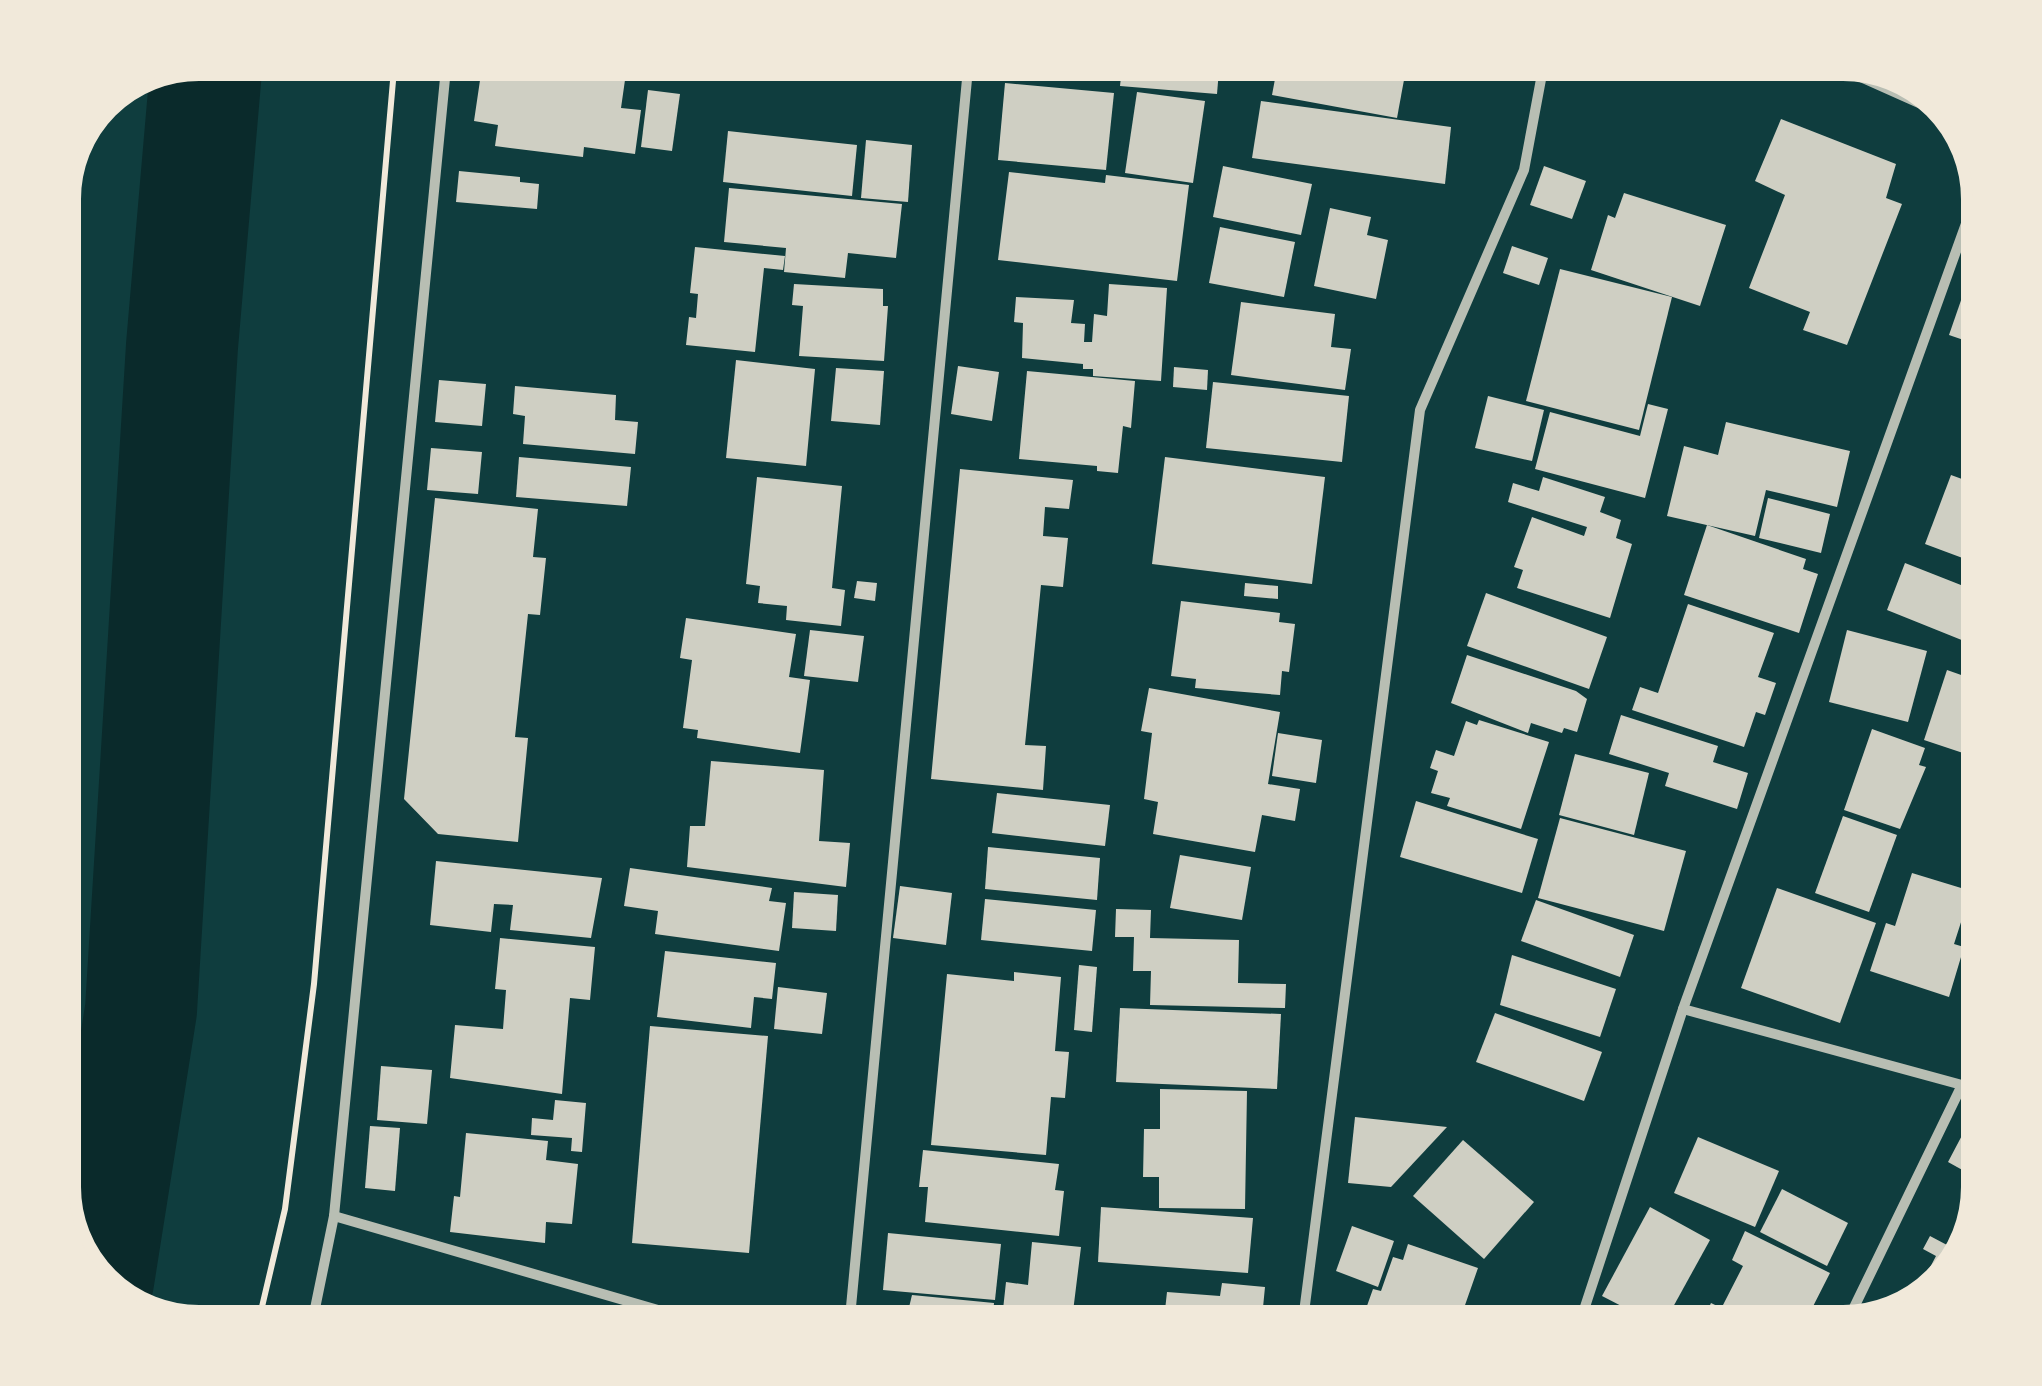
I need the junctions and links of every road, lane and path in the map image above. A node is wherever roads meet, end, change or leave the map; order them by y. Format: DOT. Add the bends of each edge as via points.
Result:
graph roads {
  1 [pos="394,75"];
  2 [pos="446,75"];
  3 [pos="967,75"];
  4 [pos="1542,75"];
  5 [pos="1880,81"];
  6 [pos="1908,94"];
  7 [pos="1967,221"];
  8 [pos="1683,1010"];
  9 [pos="1962,1085"];
  10 [pos="1967,1085"];
  11 [pos="334,1216"];
  12 [pos="1853,1310"];
  13 [pos="262,1311"];
  14 [pos="314,1311"];
  15 [pos="661,1311"];
  16 [pos="851,1311"];
  17 [pos="1304,1311"];
  18 [pos="1584,1311"];
  1 -- 13 [label="path" via="314,984 285,1209"];
  2 -- 11 [label="street"];
  3 -- 16 [label="street"];
  4 -- 17 [label="street" via="1524,170 1420,410"];
  5 -- 6 [label="street"];
  7 -- 8 [label="street"];
  8 -- 9 [label="street"];
  8 -- 18 [label="street"];
  9 -- 10 [label="street"];
  9 -- 12 [label="street"];
  11 -- 14 [label="street"];
  11 -- 15 [label="street"];
}
